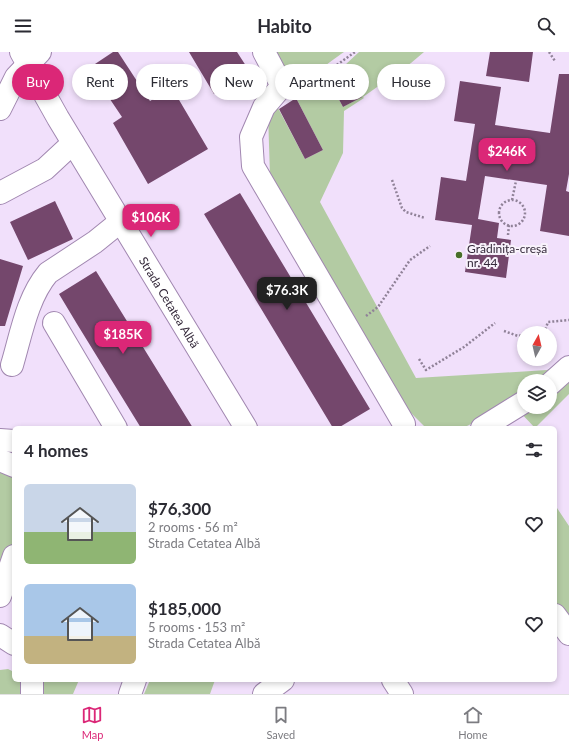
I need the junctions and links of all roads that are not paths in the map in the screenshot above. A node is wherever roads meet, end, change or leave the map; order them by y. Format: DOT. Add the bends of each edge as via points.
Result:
graph roads {
  1 [pos="264,52"];
  2 [pos="30,56"];
  3 [pos="0,110"];
  4 [pos="73,143"];
  5 [pos="0,193"];
  6 [pos="121,221"];
  7 [pos="54,323"];
  8 [pos="12,365"];
  9 [pos="569,367"];
  10 [pos="557,378"];
  11 [pos="517,406"];
  12 [pos="115,426"];
  13 [pos="245,426"];
  14 [pos="402,426"];
  15 [pos="485,426"];
  16 [pos="0,440"];
  17 [pos="12,441"];
  18 [pos="0,460"];
  19 [pos="12,465"];
  20 [pos="12,562"];
  21 [pos="0,596"];
  22 [pos="557,618"];
  23 [pos="569,634"];
  24 [pos="0,635"];
  25 [pos="12,643"];
  26 [pos="32,682"];
  27 [pos="134,682"];
  28 [pos="280,682"];
  29 [pos="393,682"];
  30 [pos="32,694"];
  31 [pos="130,694"];
  32 [pos="264,694"];
  33 [pos="402,694"];
  1 -- 14 [label="street" via="282,86 264,107 252,136 253,166"];
  2 -- 3 [label="street" via="16,77"];
  2 -- 4 [label="street, Strada Cetatea Albă"];
  4 -- 5 [label="street" via="45,168"];
  4 -- 6 [label="street, Strada Cetatea Albă"];
  6 -- 8 [label="street" via="43,279 35,292"];
  6 -- 13 [label="street, Strada Cetatea Albă"];
  7 -- 12 [label="street"];
  9 -- 10 [label="street"];
  11 -- 15 [label="street"];
  16 -- 17 [label="street"];
  18 -- 19 [label="street"];
  20 -- 21 [label="street"];
  22 -- 23 [label="street"];
  24 -- 25 [label="street"];
  26 -- 30 [label="street"];
  27 -- 31 [label="street"];
  28 -- 32 [label="street"];
  29 -- 33 [label="street"];
}
